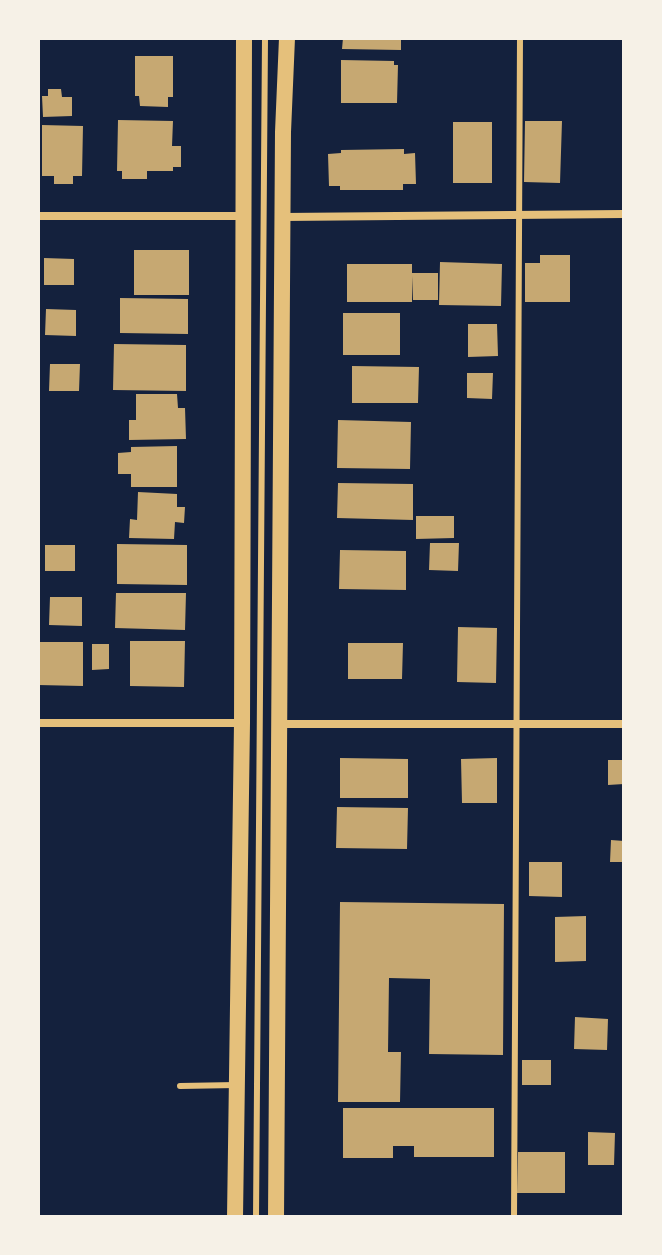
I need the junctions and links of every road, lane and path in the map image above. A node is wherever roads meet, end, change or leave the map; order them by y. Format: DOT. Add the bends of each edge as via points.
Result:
graph roads {
  1 [pos="244,38"];
  2 [pos="265,38"];
  3 [pos="287,38"];
  4 [pos="520,38"];
  5 [pos="517,214"];
  6 [pos="624,214"];
  7 [pos="38,216"];
  8 [pos="245,216"];
  9 [pos="282,217"];
  10 [pos="38,723"];
  11 [pos="242,723"];
  12 [pos="516,723"];
  13 [pos="278,724"];
  14 [pos="624,724"];
  15 [pos="236,1085"];
  16 [pos="180,1086"];
  17 [pos="235,1217"];
  18 [pos="256,1217"];
  19 [pos="276,1217"];
  20 [pos="514,1217"];
  1 -- 8 [label="main road"];
  2 -- 18 [label="lane"];
  3 -- 9 [label="main road"];
  4 -- 5 [label="lane"];
  5 -- 6 [label="street"];
  5 -- 9 [label="street"];
  5 -- 12 [label="lane"];
  7 -- 8 [label="street"];
  8 -- 11 [label="main road"];
  9 -- 13 [label="main road"];
  10 -- 11 [label="street"];
  11 -- 15 [label="main road"];
  12 -- 13 [label="street"];
  12 -- 14 [label="street"];
  12 -- 20 [label="lane"];
  13 -- 19 [label="main road"];
  15 -- 16 [label="lane"];
  15 -- 17 [label="main road"];
}
